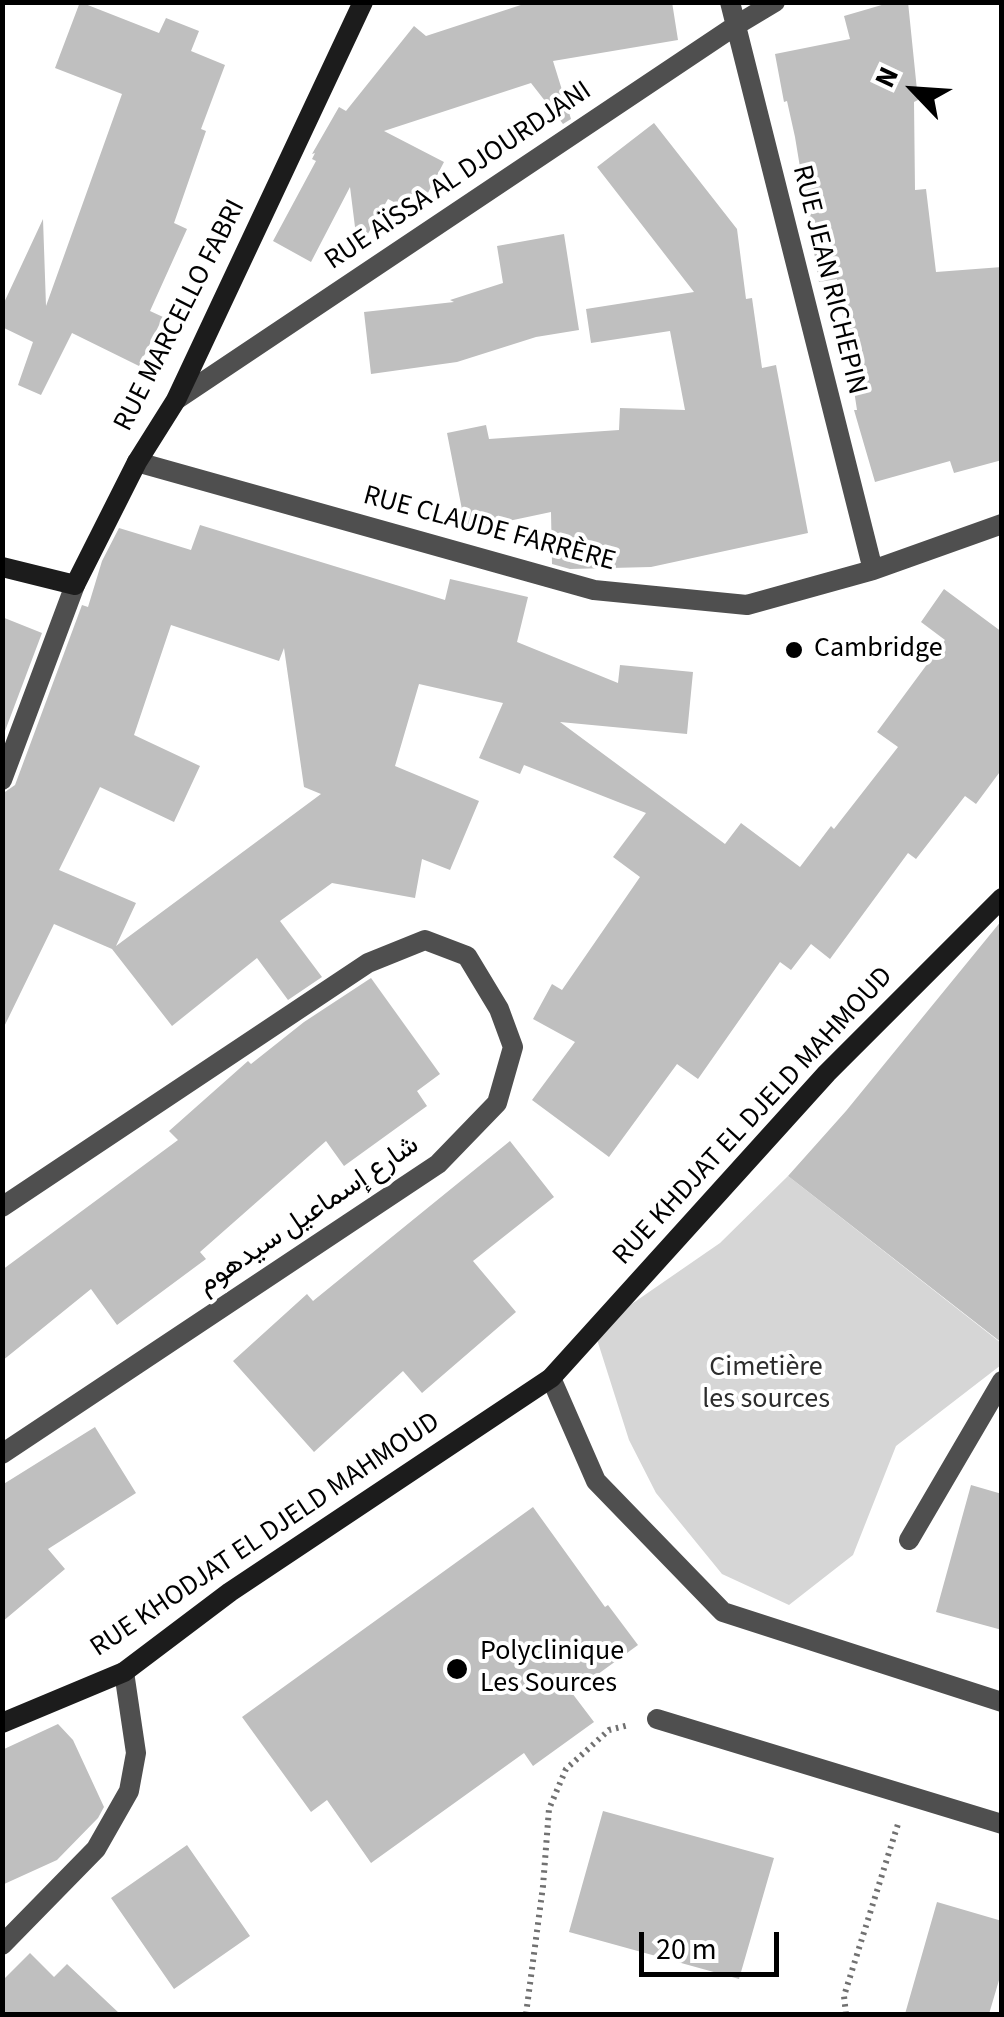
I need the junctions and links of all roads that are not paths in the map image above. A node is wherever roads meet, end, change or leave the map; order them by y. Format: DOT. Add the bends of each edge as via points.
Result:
graph roads {
  1 [pos="362,2"];
  2 [pos="730,2"];
  3 [pos="775,2"];
  4 [pos="735,26"];
  5 [pos="176,400"];
  6 [pos="137,462"];
  7 [pos="1002,524"];
  8 [pos="2,567"];
  9 [pos="872,570"];
  10 [pos="75,585"];
  11 [pos="2,780"];
  12 [pos="1002,898"];
  13 [pos="2,1208"];
  14 [pos="551,1378"];
  15 [pos="1002,1381"];
  16 [pos="2,1454"];
  17 [pos="909,1540"];
  18 [pos="124,1672"];
  19 [pos="1002,1702"];
  20 [pos="657,1719"];
  21 [pos="2,1722"];
  22 [pos="1002,1824"];
  23 [pos="2,1944"];
  1 -- 5 [label="street, RUE MARCELLO FABRI"];
  2 -- 4 [label="street, RUE JEAN RICHEPIN"];
  3 -- 4 [label="street, RUE AÏSSA AL DJOURDJANI"];
  4 -- 5 [label="street, RUE AÏSSA AL DJOURDJANI"];
  4 -- 9 [label="street, RUE JEAN RICHEPIN"];
  5 -- 6 [label="street, RUE MARCELLO FABRI"];
  6 -- 9 [label="street, RUE CLAUDE FARRÈRE" via="594,590 747,605"];
  6 -- 10 [label="street, RUE MARCELLO FABRI"];
  7 -- 9 [label="street, RUE CLAUDE FARRÈRE"];
  8 -- 10 [label="street"];
  10 -- 11 [label="street"];
  12 -- 14 [label="street, RUE KHDJAT EL DJELD MAHMOUD" via="827,1073"];
  13 -- 16 [label="street, شارع إسماعيل سيدهوم" via="368,963 425,940 467,956 513,1047 497,1103 438,1164"];
  14 -- 18 [label="street, RUE KHODJAT EL DJELD MAHMOUD" via="230,1592"];
  14 -- 19 [label="street" via="596,1481 723,1612"];
  15 -- 17 [label="street"];
  18 -- 21 [label="street, RUE KHODJAT EL DJELD MAHMOUD"];
  18 -- 23 [label="street" via="136,1752 129,1792 96,1849"];
  20 -- 22 [label="street"];
}
